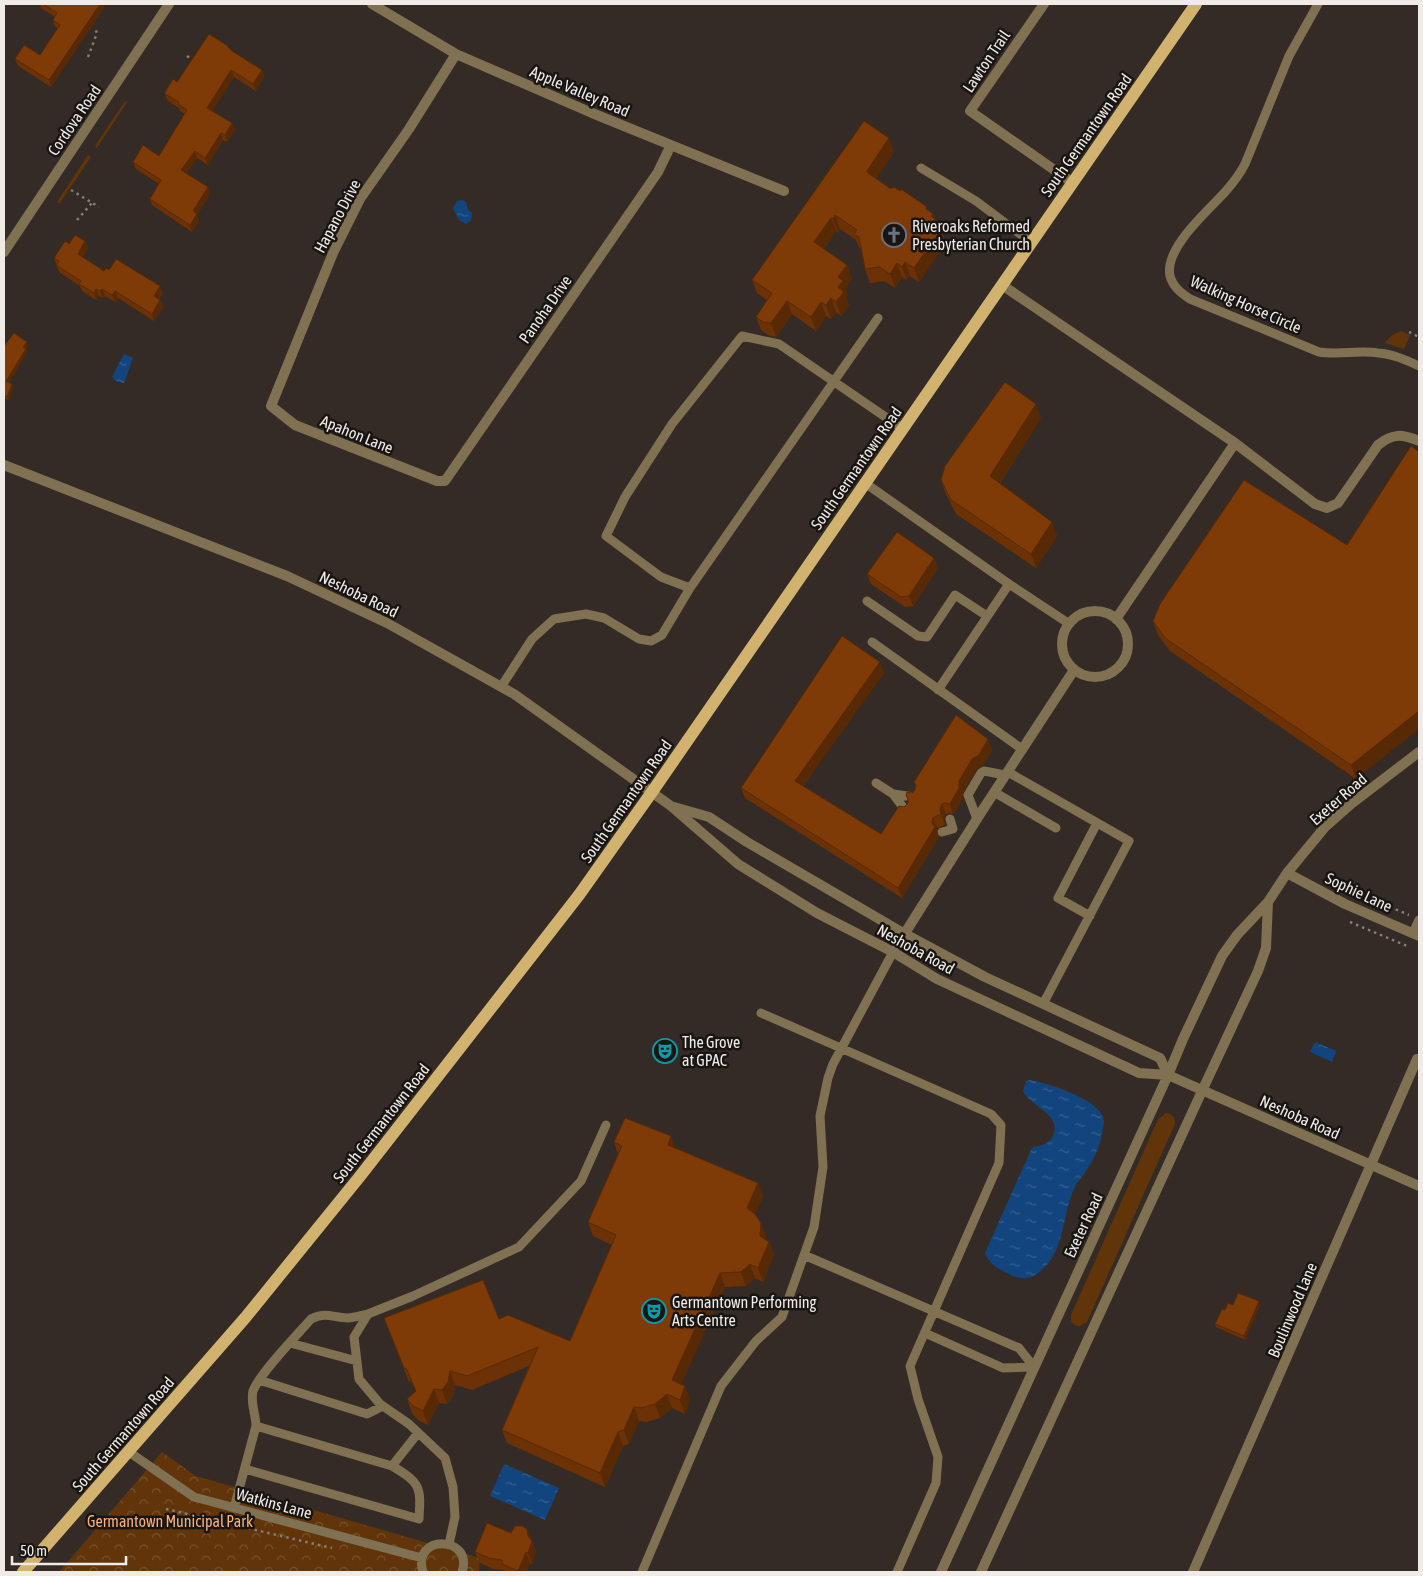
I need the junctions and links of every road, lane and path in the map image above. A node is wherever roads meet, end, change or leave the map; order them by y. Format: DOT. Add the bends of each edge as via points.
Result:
graph roads {
  1 [pos="169,4"];
  2 [pos="372,4"];
  3 [pos="1044,4"];
  4 [pos="1196,4"];
  5 [pos="1318,4"];
  6 [pos="94,27"];
  7 [pos="456,54"];
  8 [pos="187,56"];
  9 [pos="88,57"];
  10 [pos="195,61"];
  11 [pos="671,145"];
  12 [pos="922,168"];
  13 [pos="1073,183"];
  14 [pos="71,190"];
  15 [pos="784,191"];
  16 [pos="92,203"];
  17 [pos="99,207"];
  18 [pos="77,220"];
  19 [pos="1032,243"];
  20 [pos="4,252"];
  21 [pos="1002,285"];
  22 [pos="878,318"];
  23 [pos="1409,332"];
  24 [pos="1419,336"];
  25 [pos="1419,366"];
  26 [pos="833,381"];
  27 [pos="272,406"];
  28 [pos="903,429"];
  29 [pos="1419,441"];
  30 [pos="1235,443"];
  31 [pos="4,465"];
  32 [pos="437,481"];
  33 [pos="866,483"];
  34 [pos="1009,584"];
  35 [pos="690,588"];
  36 [pos="867,601"];
  37 [pos="987,616"];
  38 [pos="1116,619"];
  39 [pos="1068,624"];
  40 [pos="872,642"];
  41 [pos="1074,670"];
  42 [pos="501,687"];
  43 [pos="938,690"];
  44 [pos="1022,749"];
  45 [pos="1419,752"];
  46 [pos="1007,773"];
  47 [pos="876,784"];
  48 [pos="652,792"];
  49 [pos="994,792"];
  50 [pos="893,794"];
  51 [pos="914,798"];
  52 [pos="670,806"];
  53 [pos="906,811"];
  54 [pos="950,819"];
  55 [pos="977,819"];
  56 [pos="1097,823"];
  57 [pos="1056,828"];
  58 [pos="953,829"];
  59 [pos="942,832"];
  60 [pos="966,838"];
  61 [pos="1287,873"];
  62 [pos="1332,878"];
  63 [pos="1268,902"];
  64 [pos="1393,903"];
  65 [pos="1392,908"];
  66 [pos="1390,912"];
  67 [pos="1090,916"];
  68 [pos="1419,920"];
  69 [pos="1350,922"];
  70 [pos="905,934"];
  71 [pos="1416,935"];
  72 [pos="1407,946"];
  73 [pos="894,952"];
  74 [pos="1043,1004"];
  75 [pos="760,1013"];
  76 [pos="842,1048"];
  77 [pos="1417,1059"];
  78 [pos="1168,1075"];
  79 [pos="1202,1091"];
  80 [pos="606,1125"];
  81 [pos="1370,1165"];
  82 [pos="1419,1186"];
  83 [pos="804,1255"];
  84 [pos="934,1311"];
  85 [pos="368,1314"];
  86 [pos="925,1333"];
  87 [pos="290,1343"];
  88 [pos="357,1361"];
  89 [pos="1034,1367"];
  90 [pos="259,1380"];
  91 [pos="383,1406"];
  92 [pos="256,1426"];
  93 [pos="418,1433"];
  94 [pos="129,1452"];
  95 [pos="392,1466"];
  96 [pos="244,1469"];
  97 [pos="234,1508"];
  98 [pos="166,1509"];
  99 [pos="449,1544"];
  100 [pos="337,1549"];
  101 [pos="422,1558"];
  102 [pos="23,1572"];
  103 [pos="423,1572"];
  104 [pos="462,1572"];
  105 [pos="642,1572"];
  106 [pos="897,1572"];
  107 [pos="941,1572"];
  108 [pos="981,1572"];
  109 [pos="1193,1572"];
  1 -- 20 [label="street, Cordova Road"];
  2 -- 7 [label="street, Apple Valley Road"];
  3 -- 13 [label="street, Lawton Trail" via="970,111"];
  4 -- 13 [label="main road, South Germantown Road"];
  5 -- 25 [label="lane, Walking Horse Circle" via="1289,56 1246,164 1182,239 1175,251 1170,275 1174,286 1190,299 1319,352 1377,352"];
  6 -- 9 [label="path" via="97,32"];
  7 -- 11 [label="street, Apple Valley Road"];
  7 -- 27 [label="street, Hapano Drive" via="409,130 360,199 333,253"];
  8 -- 10 [label="path"];
  11 -- 15 [label="street, Apple Valley Road"];
  11 -- 32 [label="street, Panoha Drive" via="658,172 444,481"];
  12 -- 19 [label="lane" via="976,201"];
  13 -- 19 [label="main road, South Germantown Road"];
  14 -- 16 [label="path"];
  16 -- 17 [label="path"];
  16 -- 18 [label="path"];
  19 -- 21 [label="main road, South Germantown Road"];
  21 -- 28 [label="main road, South Germantown Road"];
  21 -- 30 [label="street"];
  22 -- 26 [label="lane"];
  23 -- 24 [label="path"];
  26 -- 28 [label="lane"];
  26 -- 35 [label="lane"];
  26 -- 35 [label="lane" via="779,344 742,336 672,424 625,497 606,536 661,576"];
  27 -- 32 [label="street, Apahon Lane" via="295,425"];
  28 -- 33 [label="main road, South Germantown Road"];
  29 -- 30 [label="street" via="1407,436 1386,439 1378,445 1338,504 1327,508 1316,504"];
  30 -- 38 [label="street"];
  31 -- 42 [label="street, Neshoba Road" via="287,576 387,624"];
  33 -- 34 [label="lane"];
  33 -- 48 [label="main road, South Germantown Road"];
  34 -- 37 [label="lane"];
  34 -- 39 [label="lane"];
  35 -- 42 [label="lane" via="662,635 652,641 639,639 604,618 586,614 554,619 532,639"];
  36 -- 37 [label="lane" via="918,636 927,636 955,595"];
  37 -- 43 [label="lane"];
  38 -- 39 [label="street" via="1107,613 1086,612"];
  38 -- 41 [label="street" via="1126,634 1128,644 1123,662 1106,676 1094,678"];
  39 -- 41 [label="street" via="1061,643 1064,658"];
  40 -- 43 [label="lane"];
  41 -- 44 [label="street"];
  42 -- 48 [label="street, Neshoba Road"];
  43 -- 44 [label="lane"];
  44 -- 46 [label="street"];
  45 -- 61 [label="street, Exeter Road" via="1325,827"];
  46 -- 49 [label="street"];
  46 -- 55 [label="lane" via="981,772 968,795"];
  46 -- 56 [label="lane"];
  47 -- 50 [label="lane"];
  48 -- 52 [label="street, Neshoba Road"];
  48 -- 94 [label="main road, South Germantown Road" via="579,895 361,1176 245,1318"];
  49 -- 55 [label="street"];
  49 -- 57 [label="lane"];
  50 -- 51 [label="lane"];
  50 -- 53 [label="lane"];
  52 -- 70 [label="street, Neshoba Road" via="709,817"];
  52 -- 73 [label="street, Neshoba Road" via="738,864 817,912"];
  54 -- 58 [label="lane"];
  55 -- 60 [label="street"];
  56 -- 67 [label="lane" via="1129,842"];
  56 -- 67 [label="lane" via="1058,898"];
  58 -- 59 [label="lane"];
  58 -- 60 [label="lane"];
  60 -- 70 [label="street"];
  61 -- 63 [label="street, Exeter Road"];
  61 -- 71 [label="street, Sophie Lane" via="1345,904"];
  62 -- 65 [label="path" via="1343,887"];
  63 -- 78 [label="street, Exeter Road" via="1222,956"];
  63 -- 79 [label="street" via="1266,948 1258,971"];
  64 -- 65 [label="path"];
  65 -- 66 [label="path"];
  65 -- 68 [label="path"];
  67 -- 74 [label="lane"];
  68 -- 71 [label="lane"];
  69 -- 72 [label="path"];
  70 -- 73 [label="street"];
  70 -- 74 [label="street, Neshoba Road" via="984,977"];
  73 -- 76 [label="lane"];
  73 -- 78 [label="street, Neshoba Road" via="937,979 1139,1074"];
  74 -- 78 [label="street, Neshoba Road" via="1160,1058"];
  75 -- 76 [label="lane"];
  76 -- 83 [label="lane" via="828,1078 820,1116 823,1167 814,1227"];
  76 -- 84 [label="lane" via="991,1114 1001,1125 998,1163"];
  77 -- 81 [label="street, Boulinwood Lane"];
  78 -- 79 [label="street, Neshoba Road"];
  78 -- 89 [label="street, Exeter Road"];
  79 -- 81 [label="street, Neshoba Road"];
  79 -- 108 [label="street"];
  80 -- 85 [label="lane" via="582,1181 519,1247"];
  81 -- 82 [label="street, Neshoba Road"];
  81 -- 109 [label="street, Boulinwood Lane"];
  83 -- 84 [label="lane"];
  83 -- 105 [label="lane" via="782,1317 756,1341 721,1386"];
  84 -- 86 [label="lane"];
  84 -- 89 [label="lane" via="1019,1348"];
  85 -- 87 [label="lane" via="348,1318 318,1315"];
  85 -- 88 [label="lane" via="354,1337"];
  86 -- 89 [label="lane" via="1003,1368"];
  86 -- 106 [label="lane" via="910,1366 938,1457 936,1483"];
  87 -- 88 [label="lane"];
  87 -- 90 [label="lane"];
  88 -- 91 [label="lane" via="359,1378"];
  89 -- 107 [label="street, Exeter Road"];
  90 -- 91 [label="lane" via="367,1414"];
  90 -- 92 [label="lane" via="252,1403"];
  91 -- 93 [label="lane"];
  92 -- 95 [label="lane"];
  92 -- 96 [label="lane"];
  93 -- 95 [label="lane"];
  93 -- 99 [label="lane" via="445,1458 453,1487 455,1517"];
  94 -- 97 [label="lane, Watkins Lane" via="194,1496"];
  94 -- 102 [label="main road, South Germantown Road"];
  95 -- 96 [label="lane" via="412,1477 421,1495 419,1519"];
  96 -- 97 [label="lane"];
  97 -- 101 [label="lane, Watkins Lane"];
  98 -- 100 [label="path"];
  99 -- 101 [label="lane" via="432,1546"];
  99 -- 104 [label="lane" via="461,1554 464,1562"];
  101 -- 103 [label="lane"];
}
